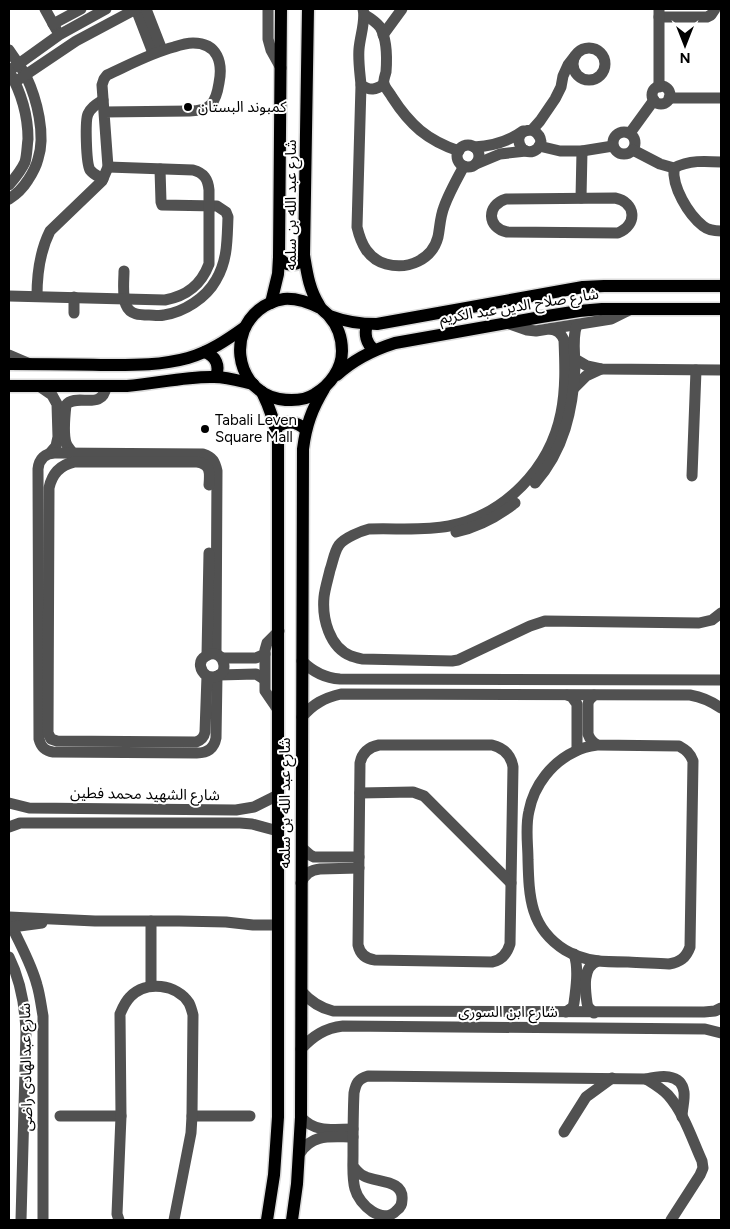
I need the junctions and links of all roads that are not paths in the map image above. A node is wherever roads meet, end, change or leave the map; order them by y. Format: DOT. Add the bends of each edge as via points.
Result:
graph roads {
  1 [pos="45,9"];
  2 [pos="82,9"];
  3 [pos="106,9"];
  4 [pos="136,9"];
  5 [pos="146,9"];
  6 [pos="268,9"];
  7 [pos="281,9"];
  8 [pos="308,9"];
  9 [pos="402,9"];
  10 [pos="716,9"];
  11 [pos="364,12"];
  12 [pos="659,13"];
  13 [pos="53,24"];
  14 [pos="59,35"];
  15 [pos="383,35"];
  16 [pos="9,50"];
  17 [pos="158,52"];
  18 [pos="575,56"];
  19 [pos="12,68"];
  20 [pos="281,68"];
  21 [pos="26,75"];
  22 [pos="586,80"];
  23 [pos="15,82"];
  24 [pos="384,84"];
  25 [pos="362,85"];
  26 [pos="561,87"];
  27 [pos="659,87"];
  28 [pos="669,98"];
  29 [pos="721,98"];
  30 [pos="654,100"];
  31 [pos="104,106"];
  32 [pos="528,130"];
  33 [pos="630,133"];
  34 [pos="539,146"];
  35 [pos="614,146"];
  36 [pos="474,147"];
  37 [pos="633,150"];
  38 [pos="459,151"];
  39 [pos="526,151"];
  40 [pos="582,151"];
  41 [pos="721,162"];
  42 [pos="470,165"];
  43 [pos="108,167"];
  44 [pos="674,168"];
  45 [pos="160,169"];
  46 [pos="103,179"];
  47 [pos="9,185"];
  48 [pos="581,198"];
  49 [pos="9,199"];
  50 [pos="209,205"];
  51 [pos="721,231"];
  52 [pos="304,255"];
  53 [pos="279,257"];
  54 [pos="124,271"];
  55 [pos="721,286"];
  56 [pos="9,296"];
  57 [pos="37,296"];
  58 [pos="74,297"];
  59 [pos="124,298"];
  60 [pos="271,303"];
  61 [pos="631,309"];
  62 [pos="721,309"];
  63 [pos="325,312"];
  64 [pos="74,313"];
  65 [pos="507,323"];
  66 [pos="366,324"];
  67 [pos="577,325"];
  68 [pos="245,327"];
  69 [pos="550,329"];
  70 [pos="570,346"];
  71 [pos="374,350"];
  72 [pos="205,352"];
  73 [pos="9,355"];
  74 [pos="575,359"];
  75 [pos="9,364"];
  76 [pos="32,364"];
  77 [pos="601,369"];
  78 [pos="696,370"];
  79 [pos="721,370"];
  80 [pos="216,376"];
  81 [pos="333,379"];
  82 [pos="571,380"];
  83 [pos="9,386"];
  84 [pos="39,386"];
  85 [pos="106,386"];
  86 [pos="258,388"];
  87 [pos="324,389"];
  88 [pos="62,403"];
  89 [pos="276,428"];
  90 [pos="306,430"];
  91 [pos="50,453"];
  92 [pos="74,457"];
  93 [pos="692,476"];
  94 [pos="44,584"];
  95 [pos="721,613"];
  96 [pos="279,631"];
  97 [pos="264,654"];
  98 [pos="215,656"];
  99 [pos="302,661"];
  100 [pos="214,676"];
  101 [pos="264,679"];
  102 [pos="721,680"];
  103 [pos="567,695"];
  104 [pos="594,695"];
  105 [pos="721,708"];
  106 [pos="278,710"];
  107 [pos="302,717"];
  108 [pos="583,729"];
  109 [pos="278,734"];
  110 [pos="302,734"];
  111 [pos="598,746"];
  112 [pos="577,750"];
  113 [pos="360,793"];
  114 [pos="278,795"];
  115 [pos="9,803"];
  116 [pos="9,827"];
  117 [pos="278,831"];
  118 [pos="302,848"];
  119 [pos="359,863"];
  120 [pos="301,883"];
  121 [pos="511,883"];
  122 [pos="10,921"];
  123 [pos="151,921"];
  124 [pos="278,921"];
  125 [pos="574,954"];
  126 [pos="9,957"];
  127 [pos="598,961"];
  128 [pos="151,986"];
  129 [pos="302,992"];
  130 [pos="721,1008"];
  131 [pos="453,1012"];
  132 [pos="566,1012"];
  133 [pos="594,1012"];
  134 [pos="611,1013"];
  135 [pos="453,1026"];
  136 [pos="611,1027"];
  137 [pos="721,1032"];
  138 [pos="301,1049"];
  139 [pos="574,1078"];
  140 [pos="612,1078"];
  141 [pos="646,1079"];
  142 [pos="586,1097"];
  143 [pos="60,1116"];
  144 [pos="121,1116"];
  145 [pos="192,1116"];
  146 [pos="250,1116"];
  147 [pos="301,1117"];
  148 [pos="682,1117"];
  149 [pos="564,1132"];
  150 [pos="353,1133"];
  151 [pos="300,1153"];
  152 [pos="353,1166"];
  153 [pos="21,1220"];
  154 [pos="42,1220"];
  155 [pos="119,1220"];
  156 [pos="174,1220"];
  157 [pos="266,1220"];
  158 [pos="292,1220"];
  159 [pos="671,1220"];
  1 -- 13 [label="street"];
  2 -- 13 [label="street"];
  3 -- 14 [label="street"];
  4 -- 17 [label="street"];
  4 -- 21 [label="street" via="76,41"];
  5 -- 17 [label="street"];
  6 -- 20 [label="street" via="268,39"];
  7 -- 20 [label="main road, شارع عبد الله بن سلمه"];
  8 -- 52 [label="main road, شارع عبد الله بن سلمه"];
  9 -- 15 [label="street"];
  10 -- 12 [label="street" via="707,17"];
  11 -- 15 [label="street" via="377,23"];
  11 -- 25 [label="street" via="359,50"];
  12 -- 27 [label="street"];
  13 -- 14 [label="street"];
  14 -- 19 [label="street"];
  15 -- 24 [label="street"];
  16 -- 19 [label="street"];
  17 -- 31 [label="street" via="107,75 102,85"];
  17 -- 31 [label="street" via="191,43 210,47 221,63 217,97 213,102 197,111"];
  18 -- 22 [label="street" via="574,71"];
  18 -- 22 [label="street" via="590,48 603,55 606,62 600,76"];
  18 -- 26 [label="street" via="563,76"];
  19 -- 21 [label="street"];
  19 -- 23 [label="street"];
  20 -- 53 [label="main road, شارع عبد الله بن سلمه"];
  21 -- 23 [label="street"];
  21 -- 49 [label="street" via="36,100 41,145 32,174"];
  22 -- 26 [label="street"];
  23 -- 47 [label="street" via="26,112 28,145 25,162"];
  24 -- 25 [label="street" via="373,89"];
  24 -- 38 [label="street" via="400,110 420,131"];
  25 -- 42 [label="street" via="357,228 370,255 382,263 397,266 413,264 427,256 438,237 446,200"];
  26 -- 32 [label="street" via="548,110"];
  27 -- 28 [label="street" via="667,89"];
  27 -- 30 [label="street" via="653,92"];
  28 -- 29 [label="street"];
  28 -- 30 [label="street" via="663,104"];
  30 -- 33 [label="street"];
  31 -- 43 [label="street"];
  31 -- 46 [label="street" via="96,104 87,116 89,168"];
  32 -- 34 [label="street" via="540,136"];
  32 -- 36 [label="street" via="495,145"];
  32 -- 39 [label="street" via="518,139"];
  33 -- 35 [label="street" via="619,133 614,138"];
  33 -- 37 [label="street" via="635,139"];
  34 -- 39 [label="street" via="531,152"];
  34 -- 40 [label="street" via="560,151"];
  35 -- 37 [label="street" via="622,154"];
  35 -- 40 [label="street"];
  36 -- 38 [label="street" via="467,145"];
  36 -- 42 [label="street" via="478,150 478,160"];
  37 -- 44 [label="street"];
  38 -- 42 [label="street" via="458,160"];
  39 -- 42 [label="street" via="500,154"];
  40 -- 48 [label="street"];
  41 -- 44 [label="street" via="691,162"];
  43 -- 45 [label="street"];
  43 -- 46 [label="street"];
  44 -- 51 [label="street" via="674,183 693,216 704,227"];
  45 -- 50 [label="street" via="193,170 205,176 209,183"];
  45 -- 50 [label="street" via="162,205"];
  46 -- 57 [label="street" via="50,231 39,267"];
  48 -- 48 [label="street" via="506,198 493,208 493,224 507,232 618,233 631,223 632,212 620,199"];
  50 -- 59 [label="street" via="208,264 199,282 183,294 165,300"];
  50 -- 59 [label="street" via="222,208 228,217 222,267 206,294 193,304 164,315 138,315 126,306"];
  52 -- 53 [label="main road" via="299,263 293,265"];
  52 -- 63 [label="main road, شارع عبد الله بن سلمه" via="312,293"];
  53 -- 60 [label="main road, شارع عبد الله بن سلمه"];
  54 -- 59 [label="street"];
  55 -- 66 [label="main road, شارع صلاح الدين عبد الكريم" via="588,286"];
  56 -- 57 [label="street"];
  57 -- 58 [label="street"];
  58 -- 59 [label="street"];
  58 -- 64 [label="street"];
  60 -- 63 [label="main road" via="296,299"];
  60 -- 68 [label="main road" via="251,317"];
  61 -- 62 [label="main road, شارع صلاح الدين عبد الكريم"];
  61 -- 65 [label="main road, شارع صلاح الدين عبد الكريم" via="579,311"];
  61 -- 67 [label="street" via="614,319"];
  63 -- 66 [label="main road, شارع صلاح الدين عبد الكريم" via="345,322"];
  63 -- 81 [label="main road" via="341,340 342,354"];
  65 -- 69 [label="street" via="531,331"];
  65 -- 71 [label="main road, شارع صلاح الدين عبد الكريم"];
  66 -- 71 [label="main road" via="368,344"];
  67 -- 69 [label="street"];
  67 -- 70 [label="street"];
  68 -- 72 [label="main road"];
  68 -- 86 [label="main road" via="241,339 241,363 246,375"];
  69 -- 70 [label="street" via="559,332"];
  70 -- 74 [label="street"];
  70 -- 82 [label="street"];
  71 -- 81 [label="main road, شارع صلاح الدين عبد الكريم" via="346,366"];
  72 -- 76 [label="main road" via="144,365"];
  72 -- 80 [label="main road" via="215,360"];
  73 -- 76 [label="street"];
  74 -- 77 [label="street"];
  74 -- 82 [label="street"];
  75 -- 76 [label="main road"];
  77 -- 78 [label="street"];
  77 -- 82 [label="street"];
  78 -- 79 [label="street"];
  78 -- 93 [label="street"];
  80 -- 85 [label="main road" via="145,385"];
  80 -- 86 [label="main road"];
  81 -- 87 [label="main road"];
  82 -- 95 [label="street" via="548,451 513,495 453,529 369,529 342,542 336,551 324,598 331,638 349,656 362,659 446,661 458,660 545,622 699,624"];
  83 -- 84 [label="main road"];
  84 -- 85 [label="main road"];
  84 -- 88 [label="street"];
  85 -- 88 [label="street" via="97,399"];
  86 -- 87 [label="main road" via="274,398 287,401 313,396"];
  86 -- 89 [label="main road, شارع عبد الله بن سلمه" via="270,408"];
  87 -- 90 [label="main road, شارع عبد الله بن سلمه"];
  88 -- 91 [label="street" via="58,409 56,446"];
  88 -- 92 [label="street" via="66,409 65,438"];
  89 -- 90 [label="main road" via="293,422"];
  89 -- 96 [label="main road, شارع عبد الله بن سلمه"];
  90 -- 99 [label="main road, شارع عبد الله بن سلمه" via="303,449"];
  91 -- 92 [label="street"];
  91 -- 94 [label="street" via="41,459 38,469"];
  92 -- 94 [label="street" via="57,471 50,482"];
  92 -- 98 [label="street" via="205,465 209,472 213,521"];
  94 -- 100 [label="street" via="39,739 42,747 49,751 137,747 203,753 212,748 216,738"];
  96 -- 97 [label="street" via="267,643"];
  96 -- 106 [label="main road, شارع عبد الله بن سلمه"];
  97 -- 98 [label="street" via="256,658"];
  97 -- 101 [label="street"];
  98 -- 100 [label="street" via="224,669"];
  98 -- 100 [label="street" via="202,660 200,664 202,671"];
  99 -- 102 [label="street" via="323,676 340,679"];
  99 -- 107 [label="main road, شارع عبد الله بن سلمه"];
  100 -- 101 [label="street" via="256,674"];
  101 -- 106 [label="street" via="265,691"];
  103 -- 104 [label="street"];
  103 -- 107 [label="street" via="341,694 319,701"];
  103 -- 108 [label="street" via="577,704"];
  104 -- 105 [label="street" via="700,696"];
  104 -- 108 [label="street" via="588,704"];
  106 -- 109 [label="main road, شارع عبد الله بن سلمه"];
  107 -- 110 [label="main road, شارع عبد الله بن سلمه"];
  108 -- 111 [label="street"];
  108 -- 112 [label="street"];
  109 -- 110 [label="main road"];
  109 -- 114 [label="main road, شارع عبد الله بن سلمه"];
  110 -- 118 [label="main road, شارع عبد الله بن سلمه"];
  111 -- 112 [label="street"];
  111 -- 127 [label="street" via="679,746 690,754 693,767 691,941 688,953 680,961 669,964"];
  112 -- 125 [label="street" via="544,777 532,800 527,824 529,892 535,914 555,942"];
  113 -- 119 [label="street"];
  113 -- 121 [label="street" via="413,792 424,796"];
  113 -- 121 [label="street" via="361,758 374,746 492,745 503,749 510,756 513,767"];
  114 -- 115 [label="street, شارع الشهيد محمد فطين" via="236,810 29,808"];
  114 -- 117 [label="main road, شارع عبد الله بن سلمه"];
  116 -- 117 [label="street, شارع الشهيد محمد فطين" via="20,823 240,823"];
  117 -- 124 [label="main road, شارع عبد الله بن سلمه"];
  118 -- 119 [label="street" via="314,857"];
  118 -- 120 [label="main road, شارع عبد الله بن سلمه"];
  119 -- 120 [label="street" via="314,870"];
  119 -- 121 [label="street" via="358,945 361,953 372,960 497,961 506,954 510,944"];
  120 -- 129 [label="main road, شارع عبد الله بن سلمه"];
  122 -- 123 [label="street" via="31,925 54,920"];
  122 -- 154 [label="street, شارع عبدالهادى راضى" via="37,984 43,1016"];
  123 -- 124 [label="street" via="226,922 252,918"];
  123 -- 128 [label="street"];
  124 -- 157 [label="main road, شارع عبد الله بن سلمه" via="277,1146"];
  125 -- 127 [label="street"];
  125 -- 132 [label="street" via="577,963 574,1003"];
  126 -- 153 [label="street, شارع عبدالهادى راضى" via="18,977 26,1014"];
  127 -- 133 [label="street" via="590,965 586,973 586,1003"];
  128 -- 144 [label="street" via="131,995 120,1014"];
  128 -- 145 [label="street" via="173,989 182,995 193,1014"];
  129 -- 131 [label="street, شارع ابن السورى" via="312,1002 333,1011"];
  129 -- 138 [label="main road, شارع عبد الله بن سلمه"];
  130 -- 134 [label="street, شارع ابن السورى" via="704,1012"];
  131 -- 132 [label="street, شارع ابن السورى"];
  131 -- 135 [label="street"];
  132 -- 133 [label="street, شارع ابن السورى"];
  133 -- 134 [label="street, شارع ابن السورى"];
  134 -- 136 [label="street"];
  135 -- 136 [label="street, شارع ابن السورى"];
  135 -- 138 [label="street, شارع ابن السورى" via="333,1027 316,1035"];
  136 -- 137 [label="street, شارع ابن السورى"];
  138 -- 147 [label="main road, شارع عبد الله بن سلمه"];
  139 -- 140 [label="street"];
  139 -- 142 [label="street" via="583,1086"];
  139 -- 150 [label="street" via="368,1076 355,1085"];
  140 -- 141 [label="street"];
  140 -- 142 [label="street"];
  141 -- 148 [label="street" via="667,1095"];
  141 -- 148 [label="street" via="666,1076 678,1080 684,1091"];
  142 -- 149 [label="street"];
  143 -- 144 [label="street"];
  144 -- 155 [label="street"];
  145 -- 146 [label="street"];
  145 -- 156 [label="street"];
  147 -- 150 [label="street" via="321,1129"];
  147 -- 151 [label="main road, شارع عبد الله بن سلمه"];
  148 -- 159 [label="street" via="703,1168"];
  150 -- 151 [label="street" via="314,1139"];
  150 -- 152 [label="street"];
  151 -- 158 [label="main road, شارع عبد الله بن سلمه"];
  152 -- 152 [label="street" via="354,1188 363,1203 380,1216 394,1214 400,1208 401,1192 387,1182 364,1176"];
}
